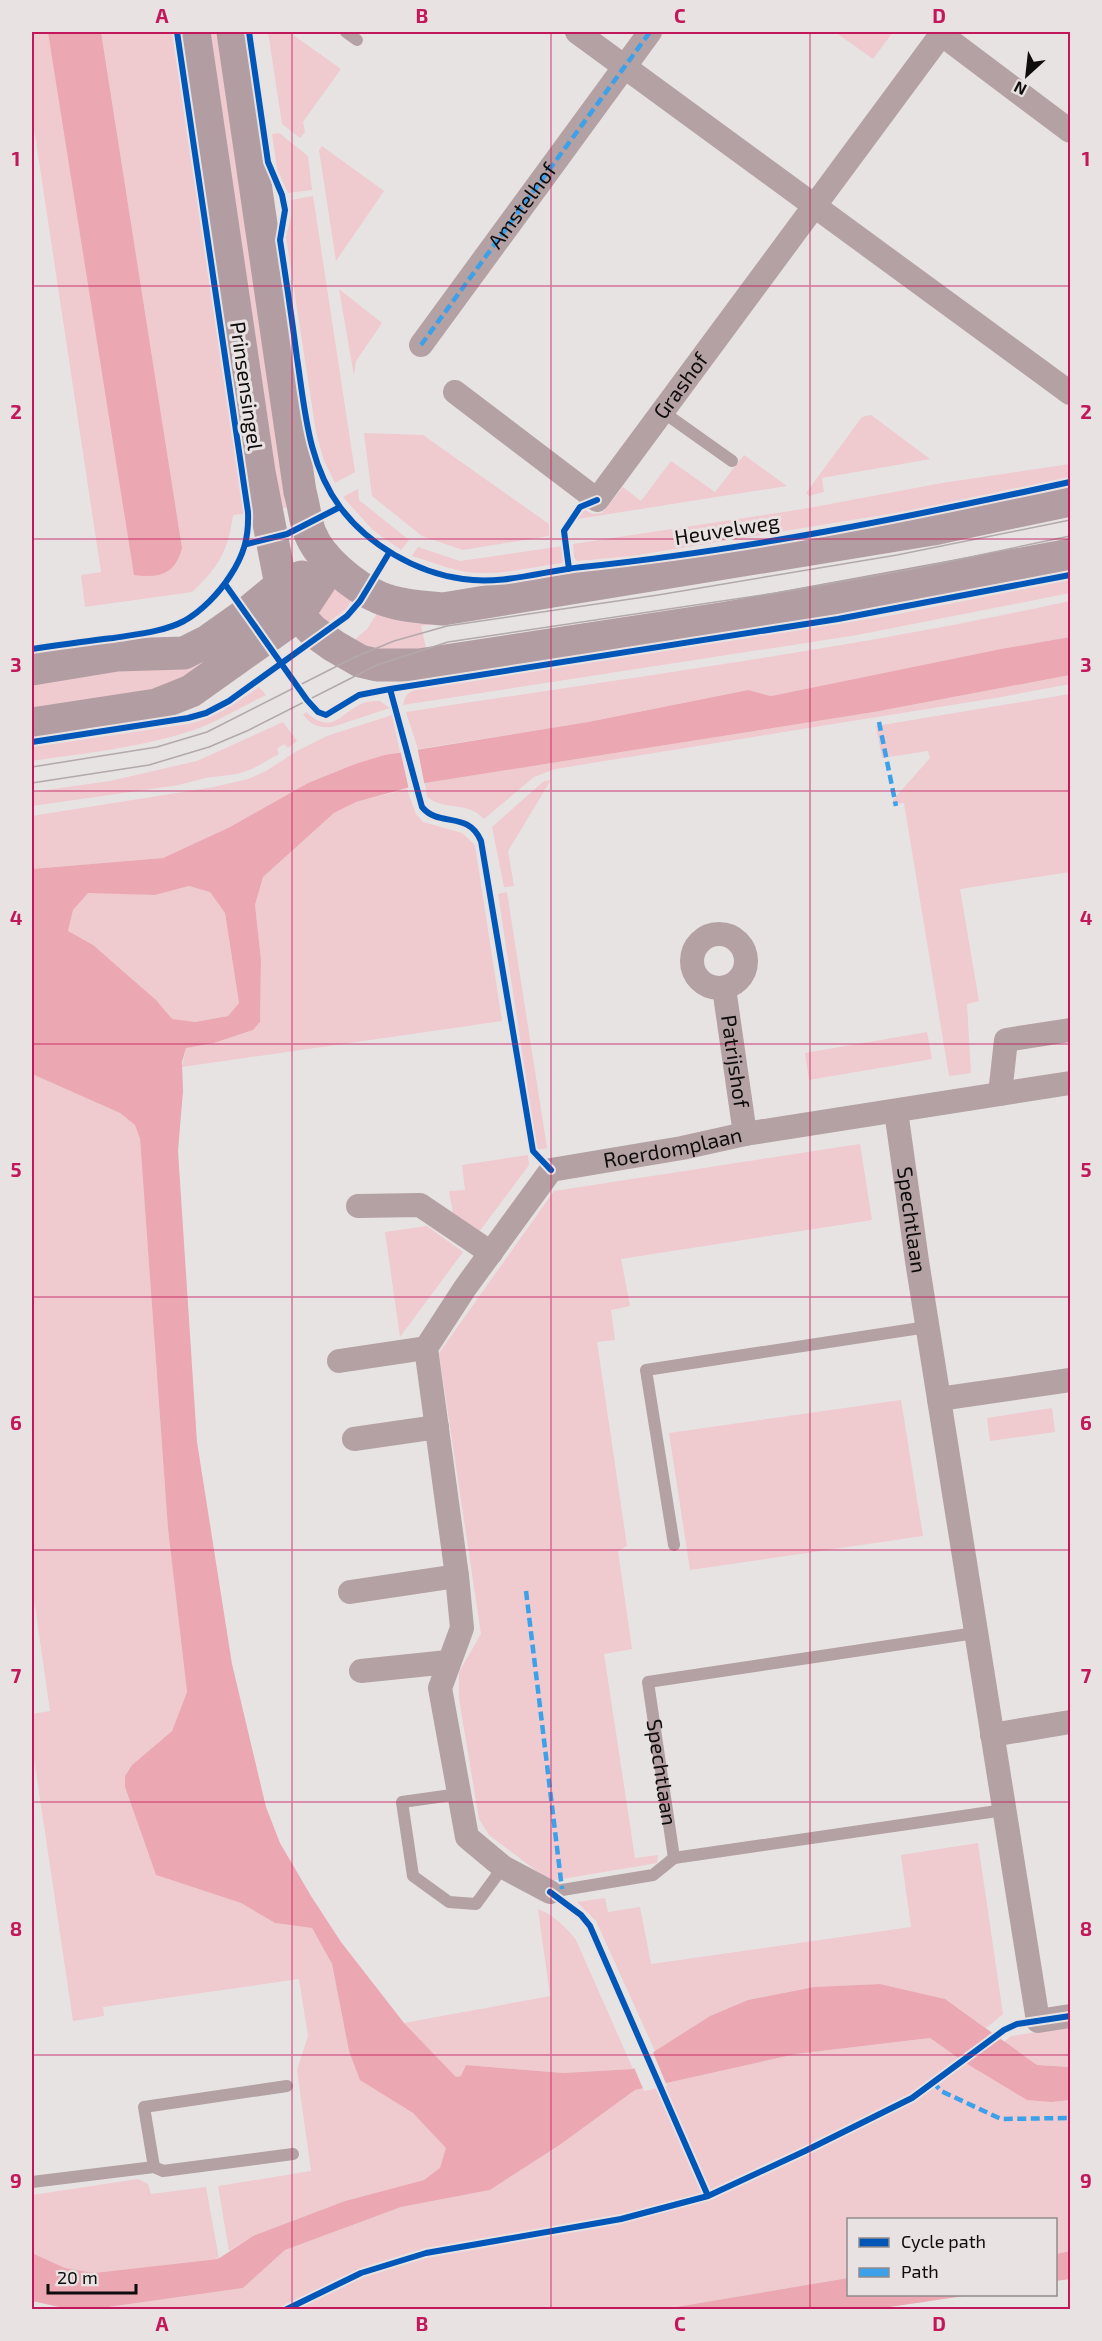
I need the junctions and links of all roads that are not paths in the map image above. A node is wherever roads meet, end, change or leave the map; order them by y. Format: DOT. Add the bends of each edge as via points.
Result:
graph roads {
  1 [pos="194,32"];
  2 [pos="232,32"];
  3 [pos="346,32"];
  4 [pos="577,32"];
  5 [pos="650,32"];
  6 [pos="942,33"];
  7 [pos="357,40"];
  8 [pos="624,66"];
  9 [pos="1071,131"];
  10 [pos="816,206"];
  11 [pos="421,345"];
  12 [pos="455,393"];
  13 [pos="1071,393"];
  14 [pos="663,412"];
  15 [pos="732,461"];
  16 [pos="1071,500"];
  17 [pos="1071,555"];
  18 [pos="331,564"];
  19 [pos="281,585"];
  20 [pos="298,615"];
  21 [pos="32,669"];
  22 [pos="32,724"];
  23 [pos="724,988"];
  24 [pos="1071,1030"];
  25 [pos="1071,1083"];
  26 [pos="1000,1094"];
  27 [pos="896,1111"];
  28 [pos="745,1134"];
  29 [pos="358,1206"];
  30 [pos="491,1253"];
  31 [pos="927,1327"];
  32 [pos="426,1348"];
  33 [pos="339,1361"];
  34 [pos="1071,1380"];
  35 [pos="939,1399"];
  36 [pos="437,1427"];
  37 [pos="354,1439"];
  38 [pos="674,1545"];
  39 [pos="457,1576"];
  40 [pos="350,1592"];
  41 [pos="975,1633"];
  42 [pos="448,1662"];
  43 [pos="361,1671"];
  44 [pos="1071,1722"];
  45 [pos="992,1735"];
  46 [pos="459,1794"];
  47 [pos="1005,1810"];
  48 [pos="674,1858"];
  49 [pos="503,1867"];
  50 [pos="550,1892"];
  51 [pos="1071,2016"];
  52 [pos="287,2086"];
  53 [pos="293,2154"];
  54 [pos="154,2167"];
  55 [pos="32,2182"];
  1 -- 19 [label="main road, Prinsensingel" via="259,472"];
  2 -- 18 [label="main road, Prinsensingel" via="300,492 310,533"];
  3 -- 7 [label="lane"];
  4 -- 8 [label="street"];
  5 -- 8 [label="street, Amstelhof"];
  6 -- 9 [label="street, Grashof"];
  6 -- 10 [label="street, Grashof"];
  8 -- 10 [label="street"];
  8 -- 11 [label="street, Amstelhof"];
  10 -- 13 [label="street"];
  10 -- 14 [label="street, Grashof"];
  12 -- 14 [label="street, Grashof" via="597,500"];
  14 -- 15 [label="lane"];
  16 -- 18 [label="main road, Heuvelweg" via="922,531 443,609 410,606 378,597"];
  17 -- 20 [label="main road" via="727,618 419,665 386,666 360,661 333,646"];
  18 -- 19 [label="main road"];
  18 -- 20 [label="main road"];
  19 -- 20 [label="main road, Prinsensingel"];
  19 -- 21 [label="main road" via="208,641 184,652 117,656"];
  20 -- 22 [label="main road" via="191,691 156,705"];
  23 -- 28 [label="street, Patrijshof"];
  24 -- 26 [label="street" via="1006,1040"];
  25 -- 26 [label="street, Roerdomplaan"];
  26 -- 27 [label="street, Roerdomplaan"];
  27 -- 28 [label="street, Roerdomplaan"];
  27 -- 31 [label="street, Spechtlaan"];
  28 -- 30 [label="street, Roerdomplaan" via="551,1170"];
  29 -- 30 [label="street" via="420,1205"];
  30 -- 32 [label="street, Roerdomplaan"];
  31 -- 35 [label="street, Spechtlaan"];
  31 -- 38 [label="lane" via="646,1370"];
  32 -- 33 [label="street"];
  32 -- 36 [label="street"];
  34 -- 35 [label="street"];
  35 -- 41 [label="street, Spechtlaan"];
  36 -- 37 [label="street"];
  36 -- 39 [label="street"];
  39 -- 40 [label="street"];
  39 -- 42 [label="street" via="462,1628"];
  41 -- 45 [label="street, Spechtlaan"];
  41 -- 48 [label="lane, Spechtlaan" via="648,1682"];
  42 -- 43 [label="street"];
  42 -- 46 [label="street" via="440,1688"];
  44 -- 45 [label="street"];
  45 -- 47 [label="street, Spechtlaan"];
  46 -- 49 [label="street" via="467,1837"];
  46 -- 49 [label="lane" via="402,1802 413,1876 449,1902 476,1904"];
  47 -- 48 [label="lane"];
  47 -- 51 [label="street, Spechtlaan" via="1038,2021"];
  48 -- 50 [label="lane" via="653,1875"];
  49 -- 50 [label="street"];
  52 -- 54 [label="lane" via="144,2107"];
  53 -- 54 [label="lane" via="163,2171"];
  54 -- 55 [label="lane"];
}
